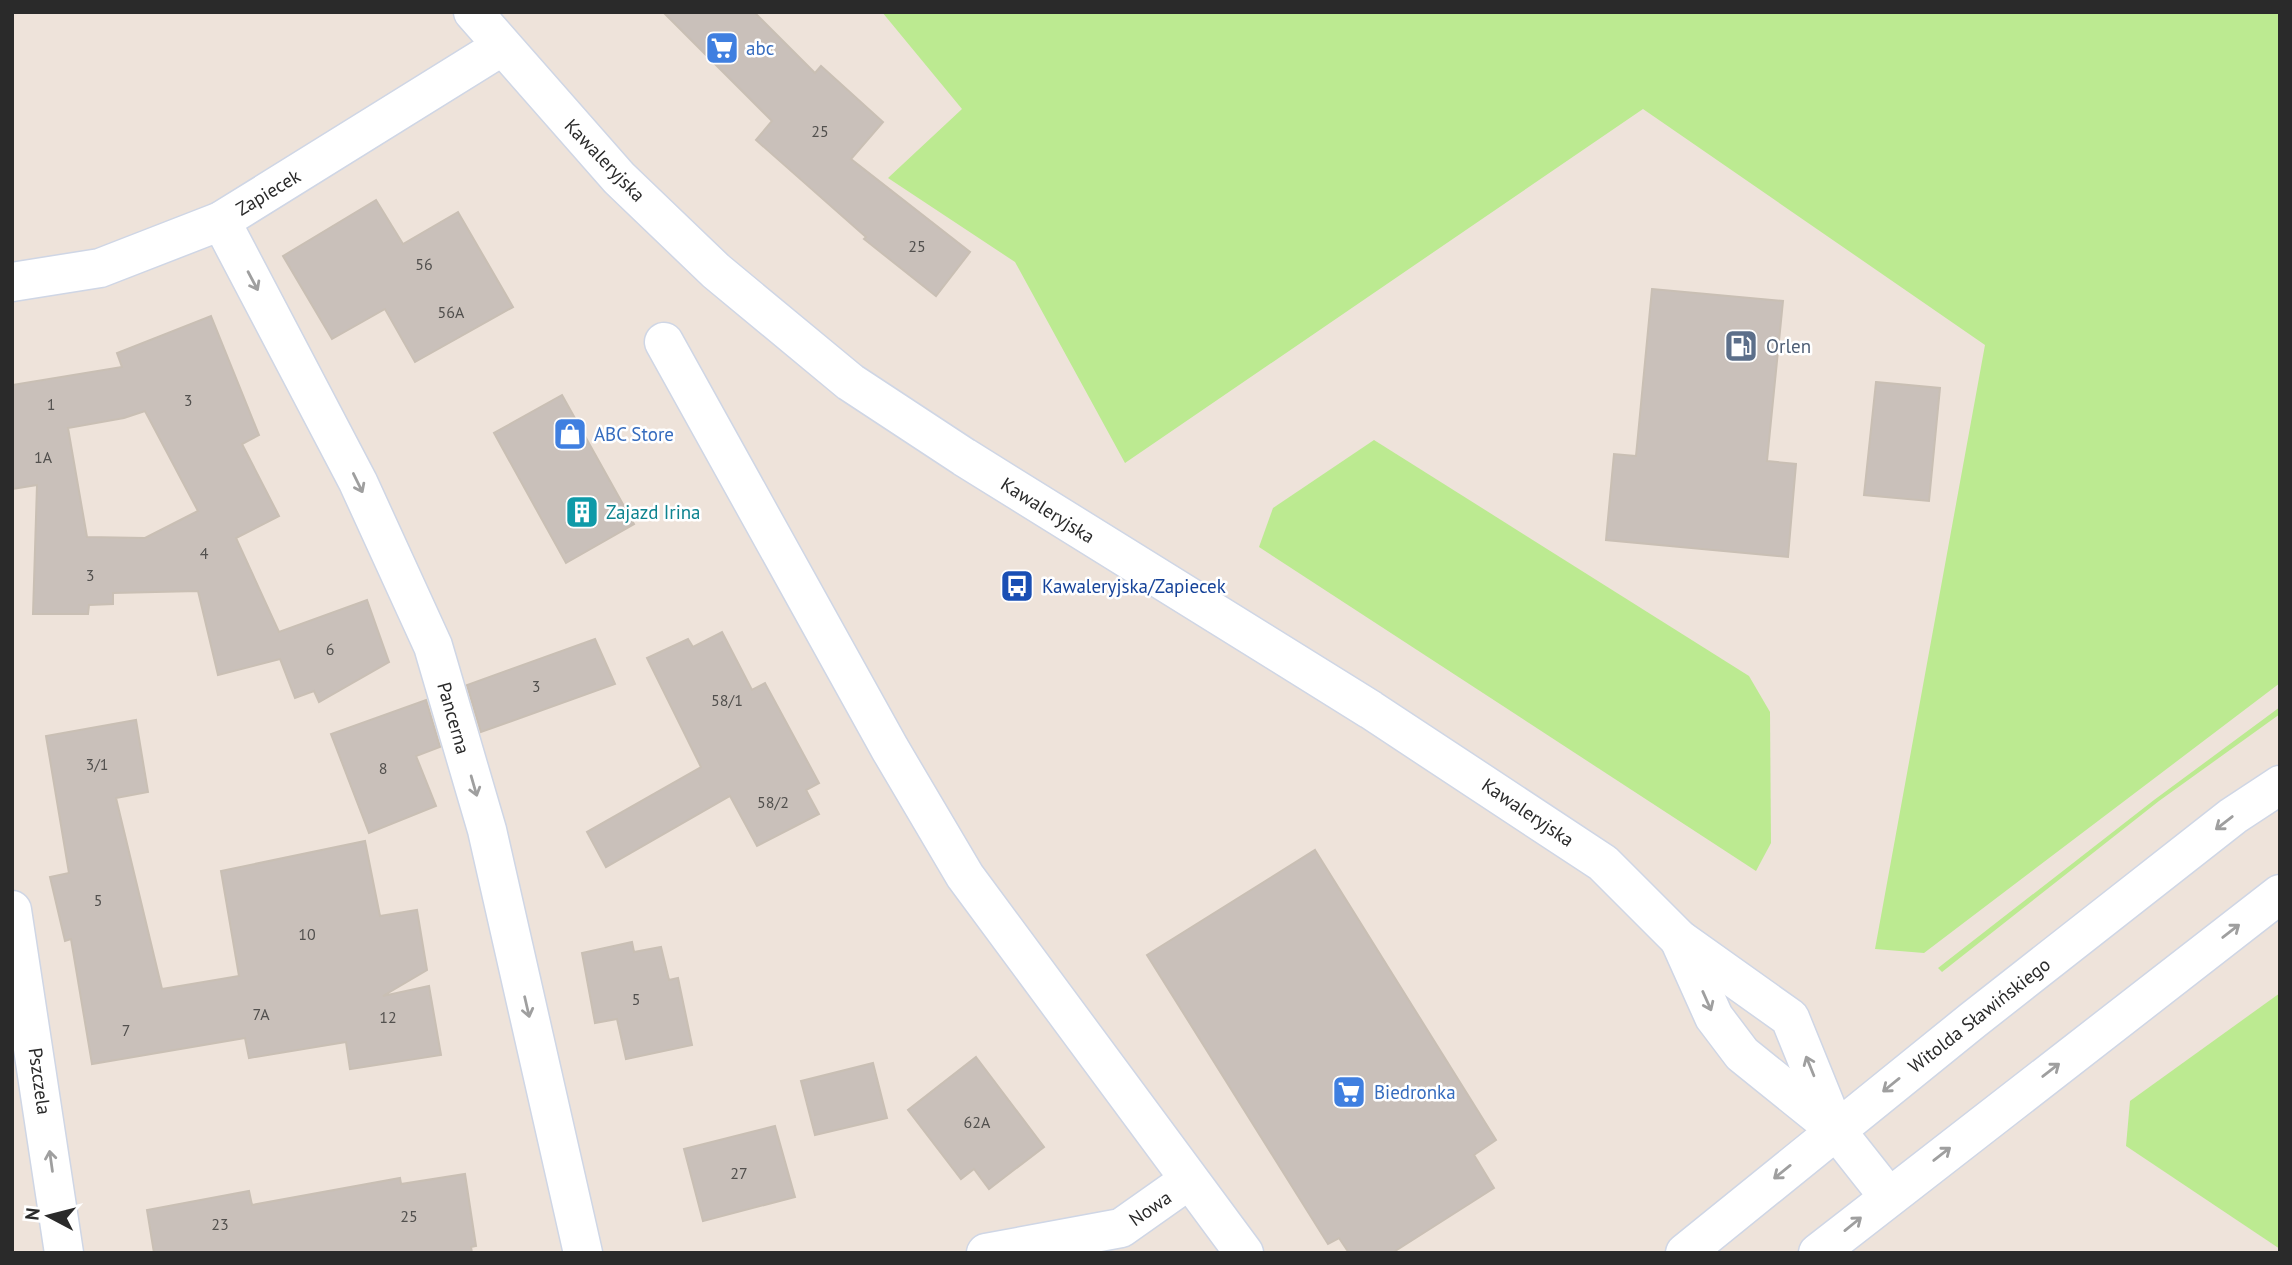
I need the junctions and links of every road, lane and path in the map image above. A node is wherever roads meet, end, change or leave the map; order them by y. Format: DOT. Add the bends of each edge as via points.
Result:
graph roads {
  1 [pos="473,12"];
  2 [pos="501,47"];
  3 [pos="221,221"];
  4 [pos="12,282"];
  5 [pos="664,342"];
  6 [pos="2280,785"];
  7 [pos="2280,894"];
  8 [pos="12,909"];
  9 [pos="1679,939"];
  10 [pos="1835,1129"];
  11 [pos="1189,1180"];
  12 [pos="1888,1196"];
  13 [pos="64,1253"];
  14 [pos="583,1253"];
  15 [pos="986,1253"];
  16 [pos="1244,1253"];
  17 [pos="1685,1253"];
  18 [pos="1818,1253"];
  1 -- 2 [label="street, Kawaleryjska"];
  2 -- 3 [label="street, Zapiecek"];
  2 -- 9 [label="street, Kawaleryjska" via="619,178 716,271 850,382 1489,786 1603,863"];
  3 -- 4 [label="street, Zapiecek" via="100,268"];
  3 -- 14 [label="street, Pancerna, one-way" via="358,482 433,646 487,830"];
  5 -- 11 [label="street" via="876,726 965,876"];
  6 -- 10 [label="street, Witolda Sławińskiego, one-way" via="2233,816"];
  12 -- 7 [label="street, one-way"];
  13 -- 8 [label="street, Pszczela, one-way"];
  9 -- 10 [label="street, Kawaleryjska, one-way" via="1714,1017 1742,1054"];
  10 -- 9 [label="street, Kawaleryjska, one-way" via="1790,1018"];
  10 -- 12 [label="street, Kawaleryjska"];
  10 -- 17 [label="street, Witolda Sławińskiego, one-way"];
  11 -- 15 [label="street, Nowa" via="1121,1228"];
  11 -- 16 [label="street"];
  18 -- 12 [label="street, one-way"];
}
